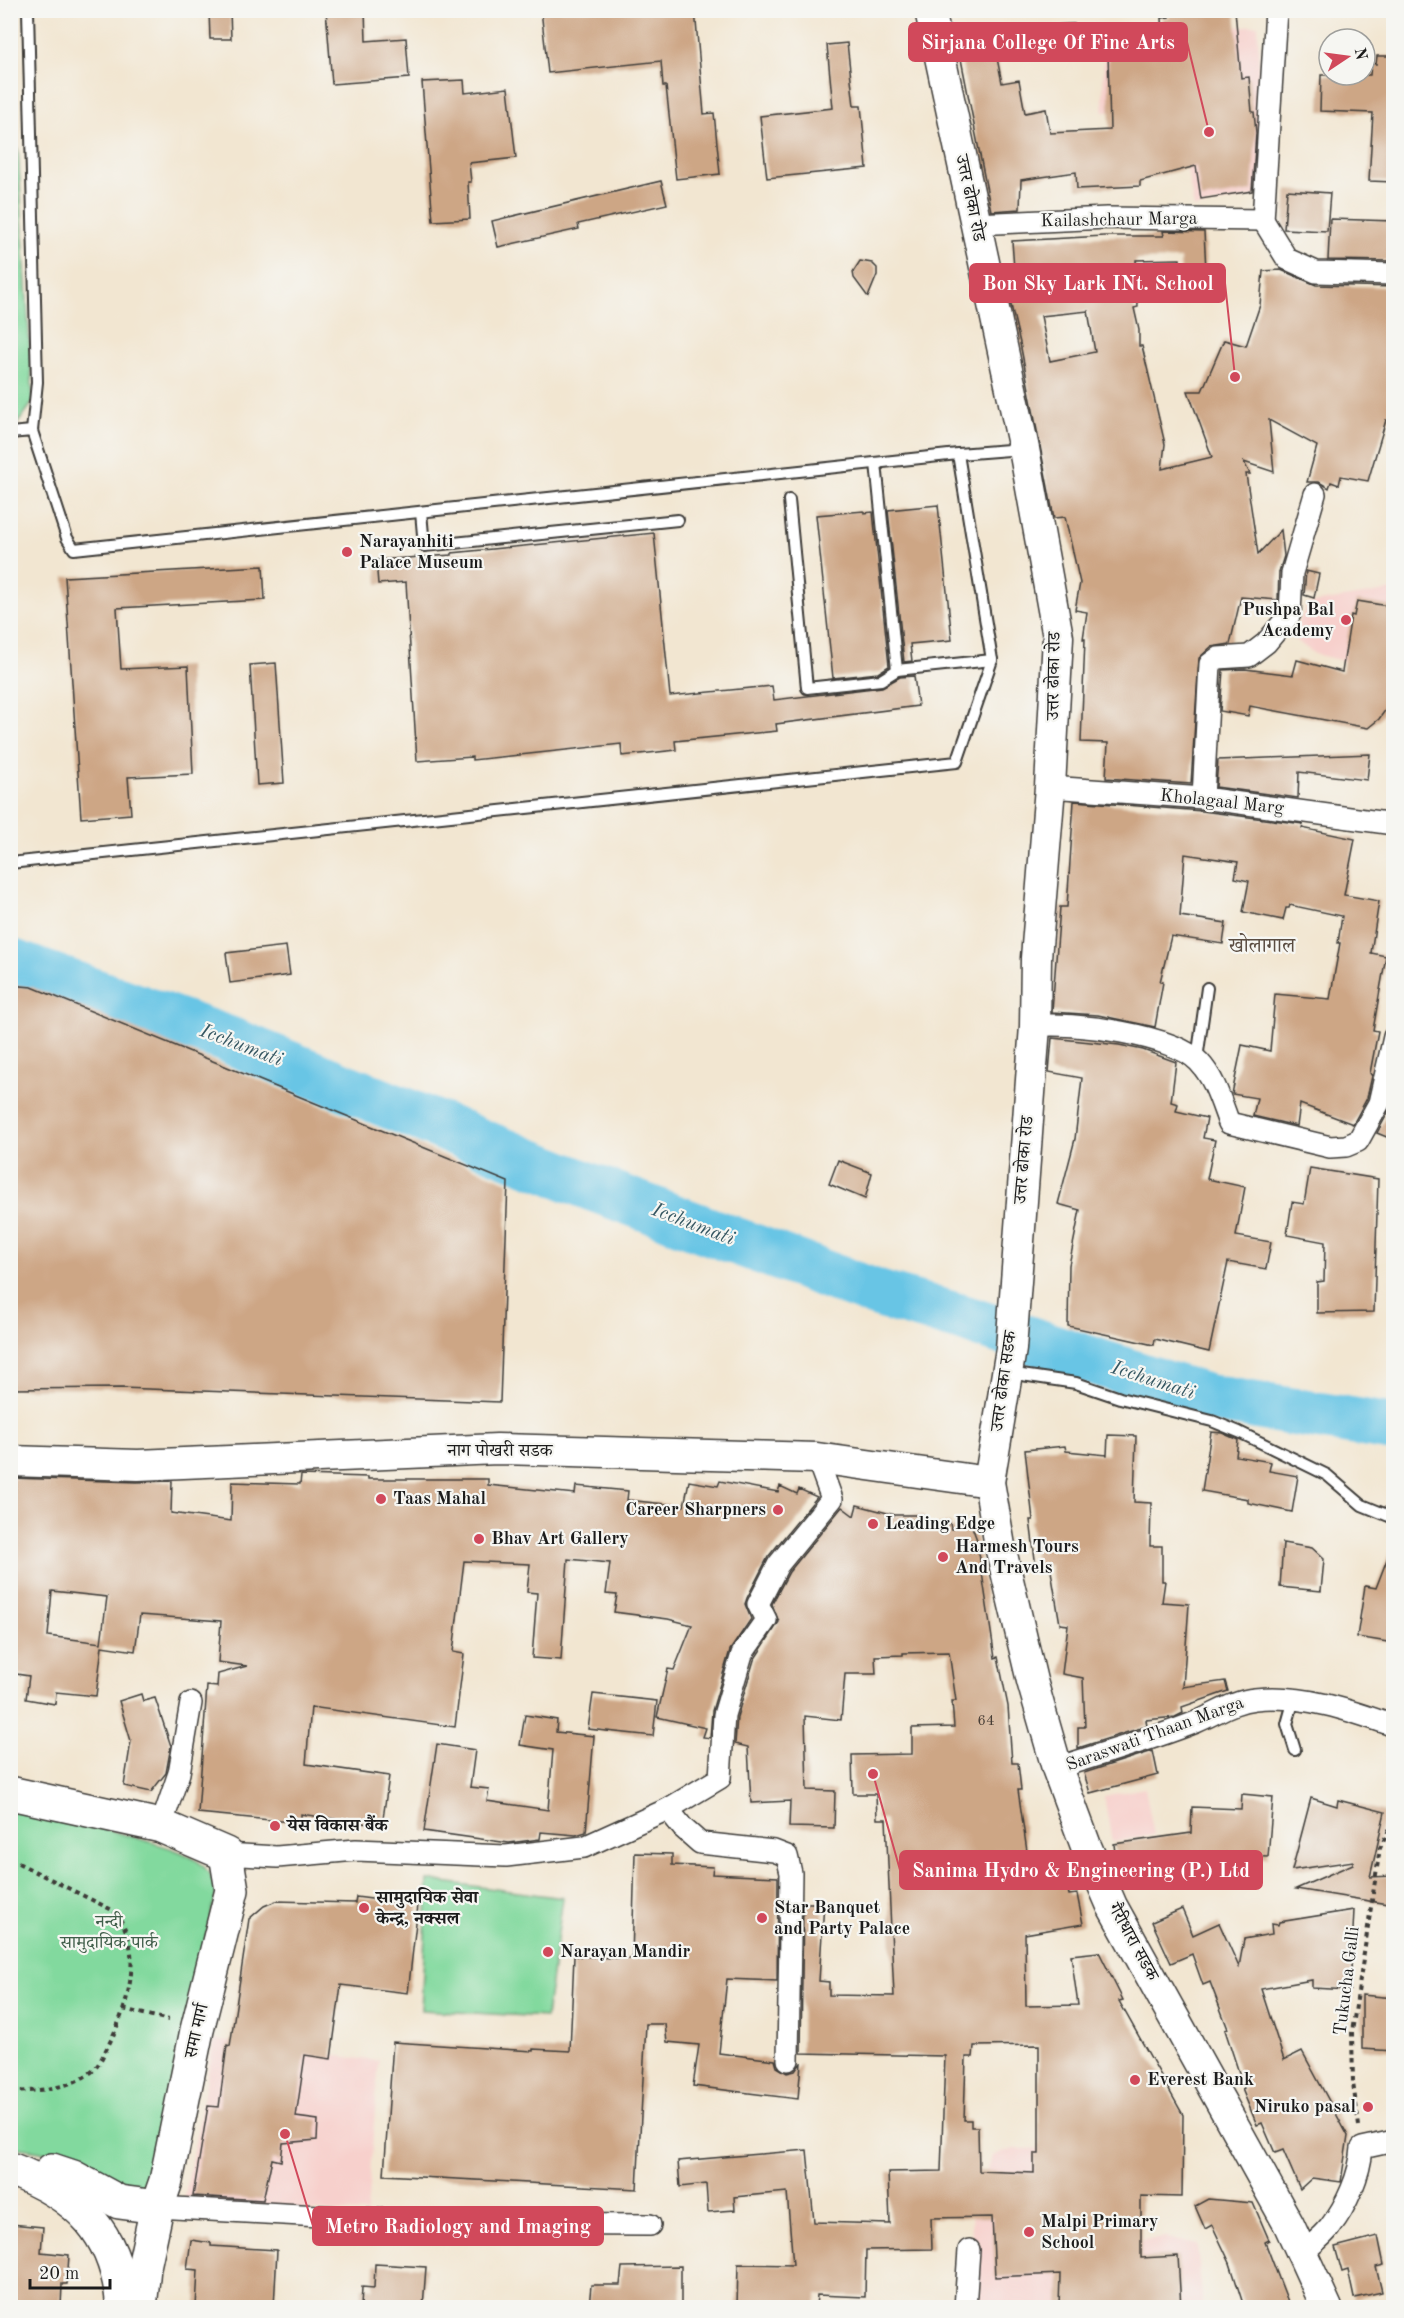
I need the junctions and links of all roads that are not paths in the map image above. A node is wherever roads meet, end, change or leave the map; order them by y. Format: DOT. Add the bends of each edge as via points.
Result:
graph roads {
  1 [pos="28,10"];
  2 [pos="930,10"];
  3 [pos="1276,10"];
  4 [pos="1073,35"];
  5 [pos="936,44"];
  6 [pos="1263,220"];
  7 [pos="975,224"];
  8 [pos="1394,274"];
  9 [pos="32,431"];
  10 [pos="10,433"];
  11 [pos="1024,449"];
  12 [pos="958,454"];
  13 [pos="876,463"];
  14 [pos="1315,494"];
  15 [pos="789,500"];
  16 [pos="421,512"];
  17 [pos="678,520"];
  18 [pos="992,660"];
  19 [pos="897,670"];
  20 [pos="1050,787"];
  21 [pos="1203,798"];
  22 [pos="1394,824"];
  23 [pos="10,862"];
  24 [pos="1207,988"];
  25 [pos="1035,1026"];
  26 [pos="1394,1037"];
  27 [pos="1197,1059"];
  28 [pos="1015,1280"];
  29 [pos="1010,1361"];
  30 [pos="817,1458"];
  31 [pos="10,1461"];
  32 [pos="989,1482"];
  33 [pos="1394,1518"];
  34 [pos="1294,1699"];
  35 [pos="190,1703"];
  36 [pos="1394,1726"];
  37 [pos="1295,1750"];
  38 [pos="1057,1768"];
  39 [pos="10,1793"];
  40 [pos="668,1809"];
  41 [pos="161,1826"];
  42 [pos="226,1854"];
  43 [pos="788,2060"];
  44 [pos="1394,2141"];
  45 [pos="10,2167"];
  46 [pos="157,2207"];
  47 [pos="650,2225"];
  48 [pos="969,2250"];
  49 [pos="1302,2253"];
  50 [pos="123,2307"];
  51 [pos="140,2307"];
  52 [pos="965,2307"];
  53 [pos="1327,2307"];
  1 -- 9 [label="lane" via="37,382"];
  2 -- 5 [label="main road, उत्तर ढोका रोड"];
  3 -- 6 [label="street"];
  4 -- 5 [label="street"];
  5 -- 7 [label="main road, उत्तर ढोका रोड"];
  6 -- 7 [label="street, Kailashchaur Marga" via="1107,218"];
  6 -- 8 [label="street" via="1287,259 1316,272"];
  7 -- 11 [label="main road, उत्तर ढोका रोड"];
  9 -- 10 [label="lane"];
  9 -- 16 [label="lane" via="74,549"];
  11 -- 12 [label="lane"];
  11 -- 20 [label="main road, उत्तर ढोका रोड" via="1058,637"];
  12 -- 13 [label="lane"];
  12 -- 18 [label="lane"];
  13 -- 16 [label="lane"];
  13 -- 19 [label="lane"];
  14 -- 21 [label="street" via="1292,573 1290,614 1266,643 1249,656 1218,658 1210,664"];
  15 -- 19 [label="lane" via="807,688 881,680"];
  16 -- 17 [label="lane" via="424,546"];
  18 -- 19 [label="lane"];
  18 -- 23 [label="lane" via="957,762"];
  20 -- 21 [label="street, Kholagaal Marg"];
  20 -- 25 [label="main road, उत्तर ढोका रोड" via="1036,958"];
  21 -- 22 [label="street, Kholagaal Marg"];
  24 -- 27 [label="lane"];
  25 -- 27 [label="street" via="1058,1024 1116,1030 1166,1044"];
  25 -- 28 [label="main road, उत्तर ढोका रोड"];
  26 -- 27 [label="street" via="1379,1103 1358,1141 1346,1146 1330,1147 1229,1123 1215,1085"];
  28 -- 29 [label="main road, उत्तर ढोका सडक"];
  29 -- 32 [label="main road, उत्तर ढोका सडक"];
  29 -- 33 [label="lane" via="1239,1432 1327,1475 1362,1505"];
  30 -- 31 [label="main road, नाग पोखरी सडक" via="497,1449 138,1465"];
  30 -- 32 [label="main road, नाग पोखरी सडक"];
  30 -- 40 [label="street" via="832,1499 778,1565 758,1604 766,1620 742,1654 724,1715 720,1778"];
  32 -- 38 [label="main road, गैरीधारा सडक" via="1023,1649"];
  34 -- 36 [label="street, Saraswati Thaan Marga" via="1353,1711"];
  34 -- 37 [label="lane" via="1287,1724"];
  34 -- 38 [label="street, Saraswati Thaan Marga" via="1254,1699 1227,1706 1197,1722"];
  35 -- 41 [label="street" via="180,1773"];
  38 -- 49 [label="main road, गैरीधारा सडक" via="1112,1906"];
  39 -- 41 [label="main road"];
  40 -- 42 [label="street" via="584,1847 507,1856 356,1850 277,1857"];
  40 -- 43 [label="street" via="700,1844 774,1851 787,1856 791,1873"];
  41 -- 42 [label="main road"];
  42 -- 46 [label="main road, समा मार्ग" via="232,1890"];
  44 -- 49 [label="street" via="1362,2148 1361,2164 1350,2192 1330,2228"];
  45 -- 46 [label="main road" via="52,2170 119,2202"];
  45 -- 50 [label="main road" via="66,2197 91,2219 104,2237 116,2266"];
  46 -- 47 [label="street" via="464,2224"];
  46 -- 51 [label="main road, समा मार्ग"];
  48 -- 52 [label="street"];
  49 -- 53 [label="main road, गैरीधारा सडक"];
}
